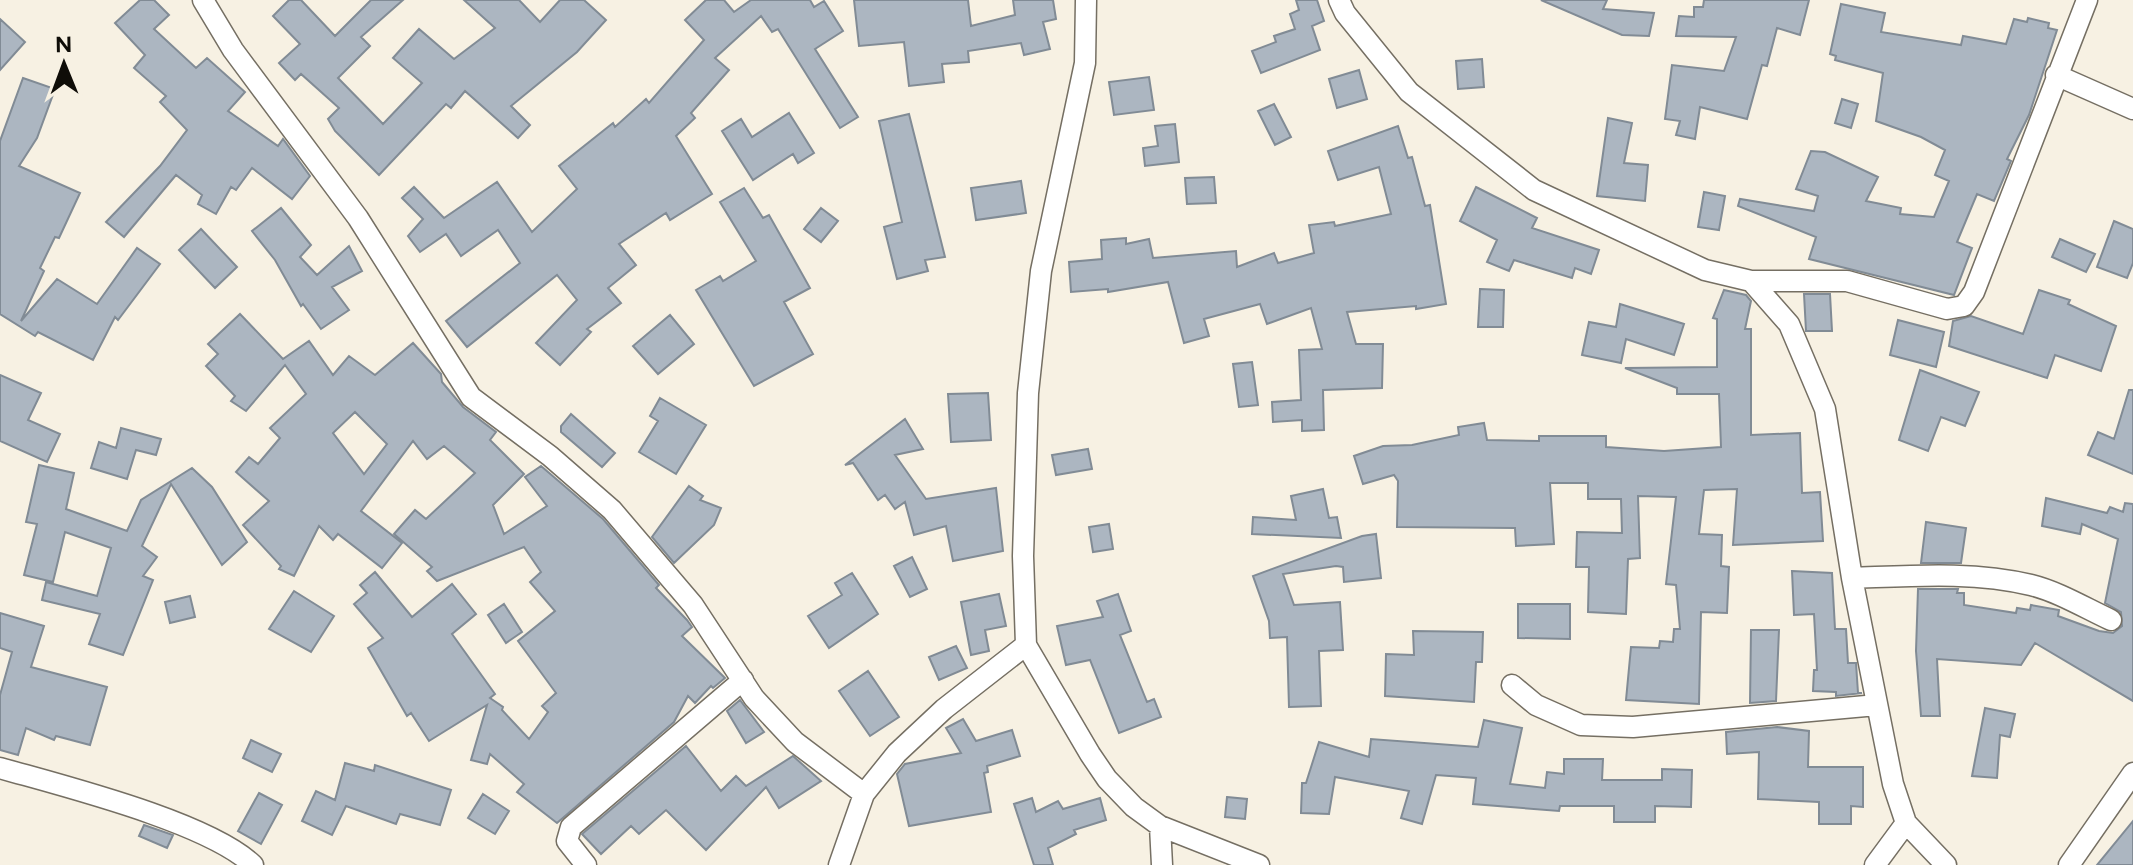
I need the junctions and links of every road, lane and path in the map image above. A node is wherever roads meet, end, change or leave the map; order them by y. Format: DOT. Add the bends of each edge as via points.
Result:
graph roads {
  1 [pos="203,0"];
  2 [pos="1086,0"];
  3 [pos="1339,0"];
  4 [pos="2087,0"];
  5 [pos="2056,75"];
  6 [pos="2133,109"];
  7 [pos="1751,281"];
  8 [pos="1852,578"];
  9 [pos="2111,620"];
  10 [pos="1026,645"];
  11 [pos="743,680"];
  12 [pos="1512,685"];
  13 [pos="1877,705"];
  14 [pos="1,771"];
  15 [pos="2131,778"];
  16 [pos="864,794"];
  17 [pos="1906,823"];
  18 [pos="1160,826"];
  19 [pos="253,865"];
  20 [pos="586,865"];
  21 [pos="839,865"];
  22 [pos="1162,865"];
  23 [pos="1259,865"];
  24 [pos="1875,865"];
  25 [pos="1946,865"];
  26 [pos="2069,865"];
  1 -- 11 [label="street" via="233,50 358,218 471,397 612,510 693,605"];
  2 -- 10 [label="street" via="1085,63 1041,271 1028,393"];
  3 -- 7 [label="street" via="1409,92 1534,190 1705,270"];
  4 -- 5 [label="street"];
  5 -- 6 [label="street"];
  5 -- 7 [label="street" via="1974,292 1964,306 1947,309 1847,281"];
  7 -- 8 [label="street" via="1789,324 1825,409"];
  8 -- 9 [label="street" via="1999,579 2034,586"];
  8 -- 13 [label="street"];
  10 -- 16 [label="street" via="923,727"];
  10 -- 18 [label="street" via="1107,779"];
  11 -- 16 [label="street" via="795,742"];
  11 -- 20 [label="street" via="571,827 567,841"];
  12 -- 13 [label="street" via="1536,705 1581,725 1633,727"];
  13 -- 17 [label="street"];
  14 -- 19 [label="street" via="129,806 202,835"];
  15 -- 26 [label="street"];
  16 -- 21 [label="street"];
  17 -- 24 [label="street"];
  17 -- 25 [label="street"];
  18 -- 22 [label="street"];
  18 -- 23 [label="street"];
}
